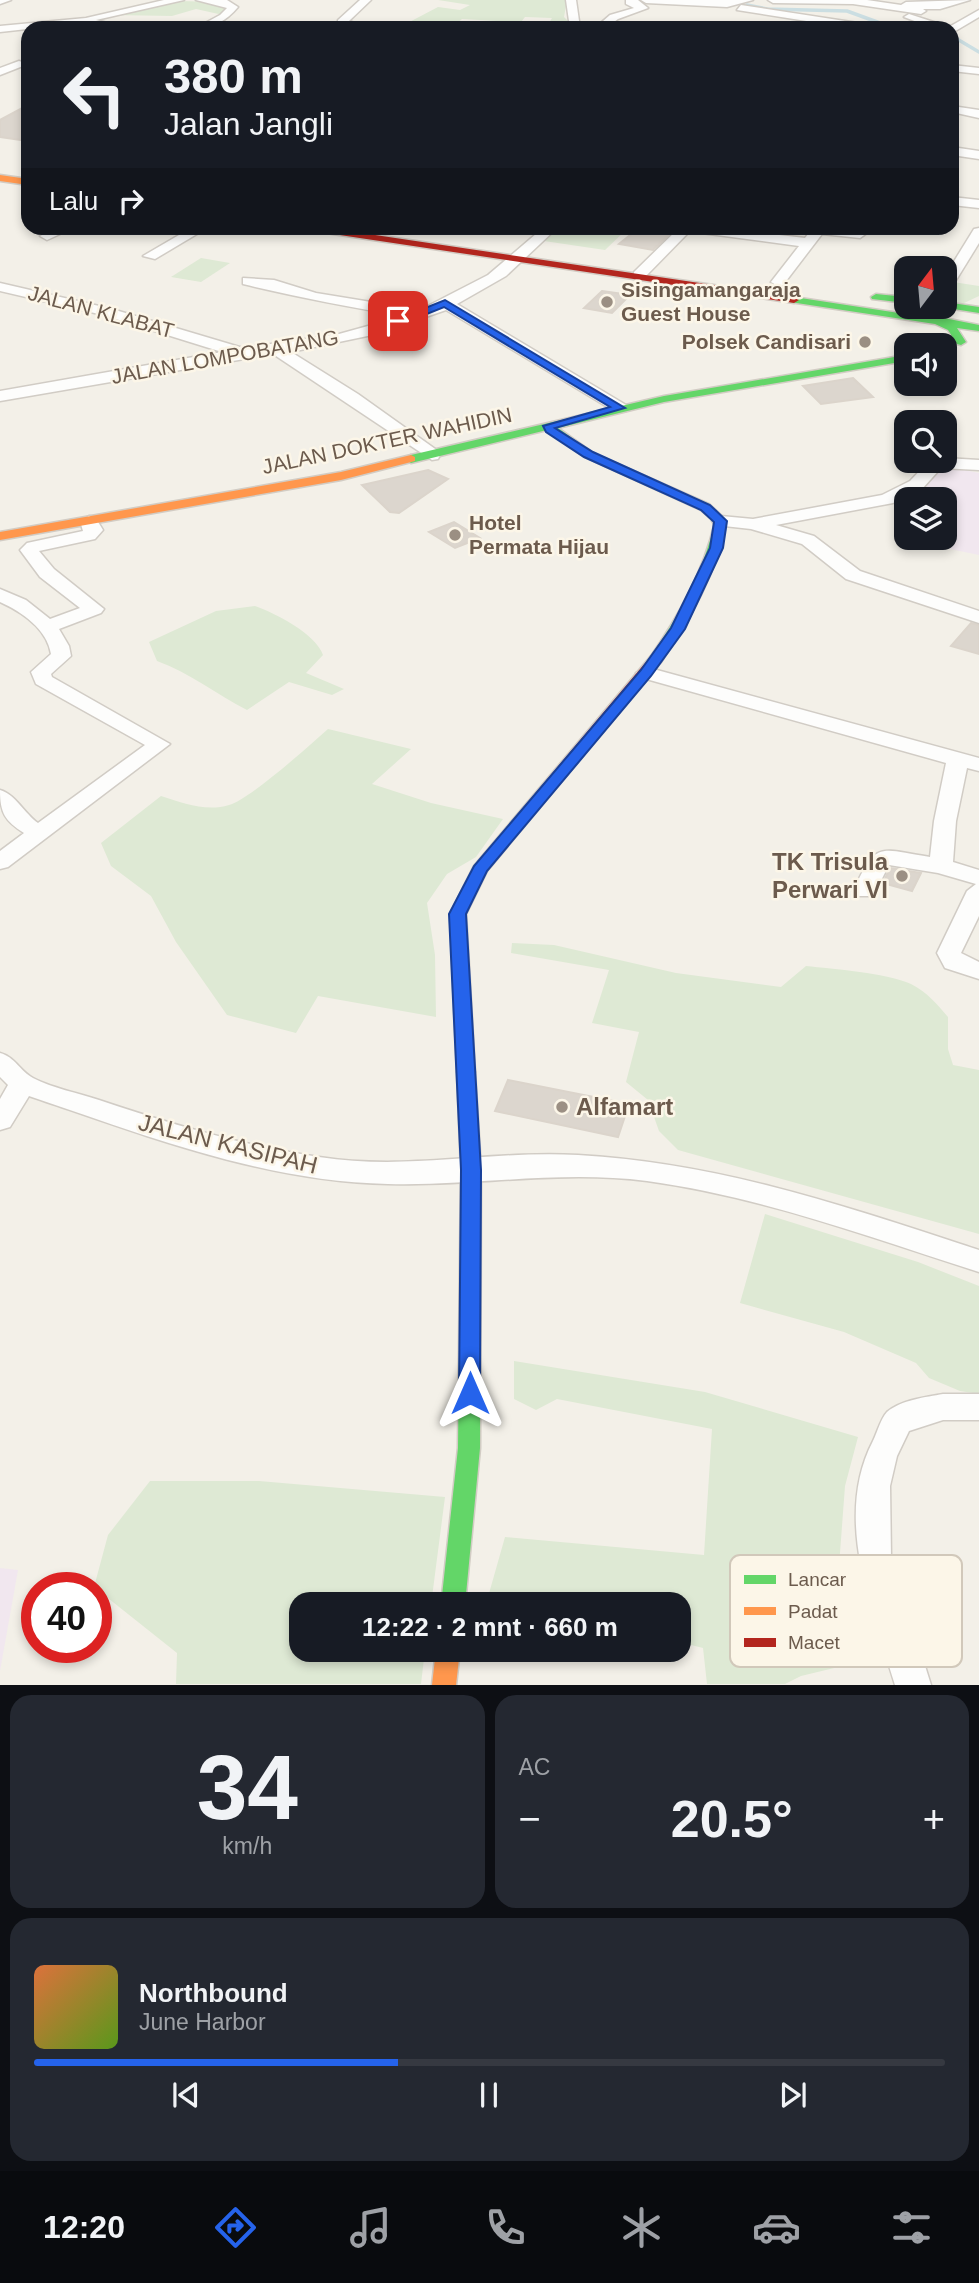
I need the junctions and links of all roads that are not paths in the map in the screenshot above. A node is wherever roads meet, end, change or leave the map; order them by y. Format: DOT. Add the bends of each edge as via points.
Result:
graph roads {
  1 [pos="6,0"];
  2 [pos="179,0"];
  3 [pos="201,0"];
  4 [pos="366,0"];
  5 [pos="571,0"];
  6 [pos="637,0"];
  7 [pos="646,0"];
  8 [pos="773,0"];
  9 [pos="965,0"];
  10 [pos="0,1"];
  11 [pos="861,1"];
  12 [pos="891,2"];
  13 [pos="744,10"];
  14 [pos="979,13"];
  15 [pos="81,20"];
  16 [pos="72,21"];
  17 [pos="86,21"];
  18 [pos="216,21"];
  19 [pos="343,21"];
  20 [pos="574,21"];
  21 [pos="609,21"];
  22 [pos="775,21"];
  23 [pos="822,21"];
  24 [pos="919,21"];
  25 [pos="21,27"];
  26 [pos="0,29"];
  27 [pos="959,29"];
  28 [pos="21,64"];
  29 [pos="959,71"];
  30 [pos="0,72"];
  31 [pos="977,77"];
  32 [pos="959,110"];
  33 [pos="979,114"];
  34 [pos="959,152"];
  35 [pos="979,155"];
  36 [pos="21,168"];
  37 [pos="1,169"];
  38 [pos="21,179"];
  39 [pos="959,202"];
  40 [pos="979,204"];
  41 [pos="979,232"];
  42 [pos="188,235"];
  43 [pos="359,235"];
  44 [pos="455,235"];
  45 [pos="543,235"];
  46 [pos="679,235"];
  47 [pos="748,235"];
  48 [pos="815,235"];
  49 [pos="810,243"];
  50 [pos="530,247"];
  51 [pos="150,256"];
  52 [pos="516,259"];
  53 [pos="650,262"];
  54 [pos="957,267"];
  55 [pos="639,275"];
  56 [pos="248,281"];
  57 [pos="778,282"];
  58 [pos="0,287"];
  59 [pos="823,296"];
  60 [pos="894,300"];
  61 [pos="445,303"];
  62 [pos="894,307"];
  63 [pos="957,307"];
  64 [pos="979,310"];
  65 [pos="419,313"];
  66 [pos="957,314"];
  67 [pos="979,315"];
  68 [pos="938,319"];
  69 [pos="950,319"];
  70 [pos="979,328"];
  71 [pos="979,337"];
  72 [pos="961,342"];
  73 [pos="957,344"];
  74 [pos="979,349"];
  75 [pos="278,350"];
  76 [pos="957,351"];
  77 [pos="242,352"];
  78 [pos="894,360"];
  79 [pos="0,396"];
  80 [pos="620,408"];
  81 [pos="548,426"];
  82 [pos="432,455"];
  83 [pos="979,465"];
  84 [pos="89,521"];
  85 [pos="721,521"];
  86 [pos="752,524"];
  87 [pos="0,536"];
  88 [pos="0,595"];
  89 [pos="979,617"];
  90 [pos="45,627"];
  91 [pos="646,673"];
  92 [pos="969,762"];
  93 [pos="0,797"];
  94 [pos="39,833"];
  95 [pos="0,862"];
  96 [pos="941,866"];
  97 [pos="979,878"];
  98 [pos="865,891"];
  99 [pos="979,891"];
  100 [pos="979,971"];
  101 [pos="0,1062"];
  102 [pos="23,1084"];
  103 [pos="0,1120"];
  104 [pos="471,1170"];
  105 [pos="979,1261"];
  106 [pos="979,1407"];
  107 [pos="874,1555"];
  108 [pos="454,1592"];
  109 [pos="447,1662"];
  110 [pos="908,1667"];
  111 [pos="444,1685"];
  112 [pos="913,1685"];
  1 -- 10 [label="street"];
  2 -- 15 [label="street"];
  3 -- 18 [label="street" via="233,7"];
  4 -- 19 [label="street"];
  5 -- 20 [label="street"];
  6 -- 21 [label="street" via="630,2 643,8"];
  7 -- 13 [label="street"];
  8 -- 11 [label="street"];
  9 -- 12 [label="street" via="933,6"];
  11 -- 12 [label="street"];
  11 -- 24 [label="street" via="920,11 908,18"];
  13 -- 22 [label="street"];
  13 -- 23 [label="street"];
  14 -- 27 [label="street"];
  15 -- 16 [label="street"];
  15 -- 17 [label="street"];
  25 -- 26 [label="street"];
  28 -- 30 [label="street"];
  29 -- 31 [label="street"];
  32 -- 33 [label="street"];
  34 -- 35 [label="street"];
  36 -- 37 [label="main road"];
  37 -- 38 [label="main road"];
  39 -- 40 [label="street"];
  41 -- 54 [label="street"];
  42 -- 51 [label="street"];
  43 -- 52 [label="main road"];
  44 -- 50 [label="main road"];
  45 -- 50 [label="street, JALAN LOMPOBATANG"];
  46 -- 53 [label="street"];
  47 -- 49 [label="street"];
  48 -- 49 [label="street"];
  49 -- 57 [label="street"];
  50 -- 52 [label="street, JALAN LOMPOBATANG"];
  50 -- 53 [label="main road"];
  52 -- 55 [label="main road"];
  52 -- 61 [label="street, JALAN LOMPOBATANG" via="483,284"];
  53 -- 55 [label="street"];
  53 -- 57 [label="main road"];
  55 -- 59 [label="main road"];
  56 -- 65 [label="street" via="323,299"];
  57 -- 59 [label="main road"];
  58 -- 77 [label="street, JALAN KLABAT" via="107,312"];
  59 -- 60 [label="main road"];
  59 -- 62 [label="main road"];
  61 -- 65 [label="street, JALAN LOMPOBATANG"];
  61 -- 80 [label="street"];
  63 -- 64 [label="main road"];
  65 -- 75 [label="street, JALAN LOMPOBATANG" via="377,329"];
  66 -- 67 [label="main road"];
  68 -- 72 [label="main road"];
  69 -- 70 [label="main road"];
  71 -- 72 [label="main road"];
  72 -- 73 [label="main road"];
  74 -- 76 [label="main road"];
  75 -- 77 [label="street, JALAN LOMPOBATANG"];
  75 -- 82 [label="street"];
  77 -- 79 [label="street, JALAN LOMPOBATANG"];
  78 -- 80 [label="main road, JALAN DOKTER WAHIDIN"];
  80 -- 81 [label="main road, JALAN DOKTER WAHIDIN"];
  81 -- 82 [label="main road, JALAN DOKTER WAHIDIN"];
  81 -- 85 [label="main road" via="589,455 705,507"];
  82 -- 84 [label="main road, JALAN DOKTER WAHIDIN"];
  83 -- 86 [label="street" via="937,463 916,485 887,499"];
  84 -- 87 [label="main road, JALAN DOKTER WAHIDIN"];
  84 -- 90 [label="street" via="94,530 89,535 30,550 47,573 94,609"];
  85 -- 86 [label="street"];
  85 -- 91 [label="main road" via="716,548 684,620"];
  86 -- 89 [label="street" via="808,540 853,575"];
  88 -- 90 [label="street" via="31,610"];
  90 -- 94 [label="street" via="62,652 41,672 43,680 159,744"];
  91 -- 92 [label="street"];
  91 -- 104 [label="main road" via="480,869 458,914"];
  92 -- 96 [label="street" via="945,821"];
  93 -- 94 [label="street" via="19,820"];
  94 -- 95 [label="street"];
  96 -- 97 [label="street"];
  96 -- 98 [label="street" via="884,857"];
  99 -- 100 [label="street" via="949,953 954,962"];
  101 -- 102 [label="street, JALAN KASIPAH"];
  102 -- 103 [label="street"];
  102 -- 104 [label="street, JALAN KASIPAH" via="150,1127 259,1157 388,1174"];
  104 -- 105 [label="street, JALAN KASIPAH" via="575,1165 728,1184 803,1203"];
  104 -- 108 [label="main road" via="469,1448"];
  106 -- 107 [label="street" via="921,1411 898,1422 881,1456 874,1486"];
  109 -- 111 [label="main road"];
  110 -- 112 [label="street"];
}
